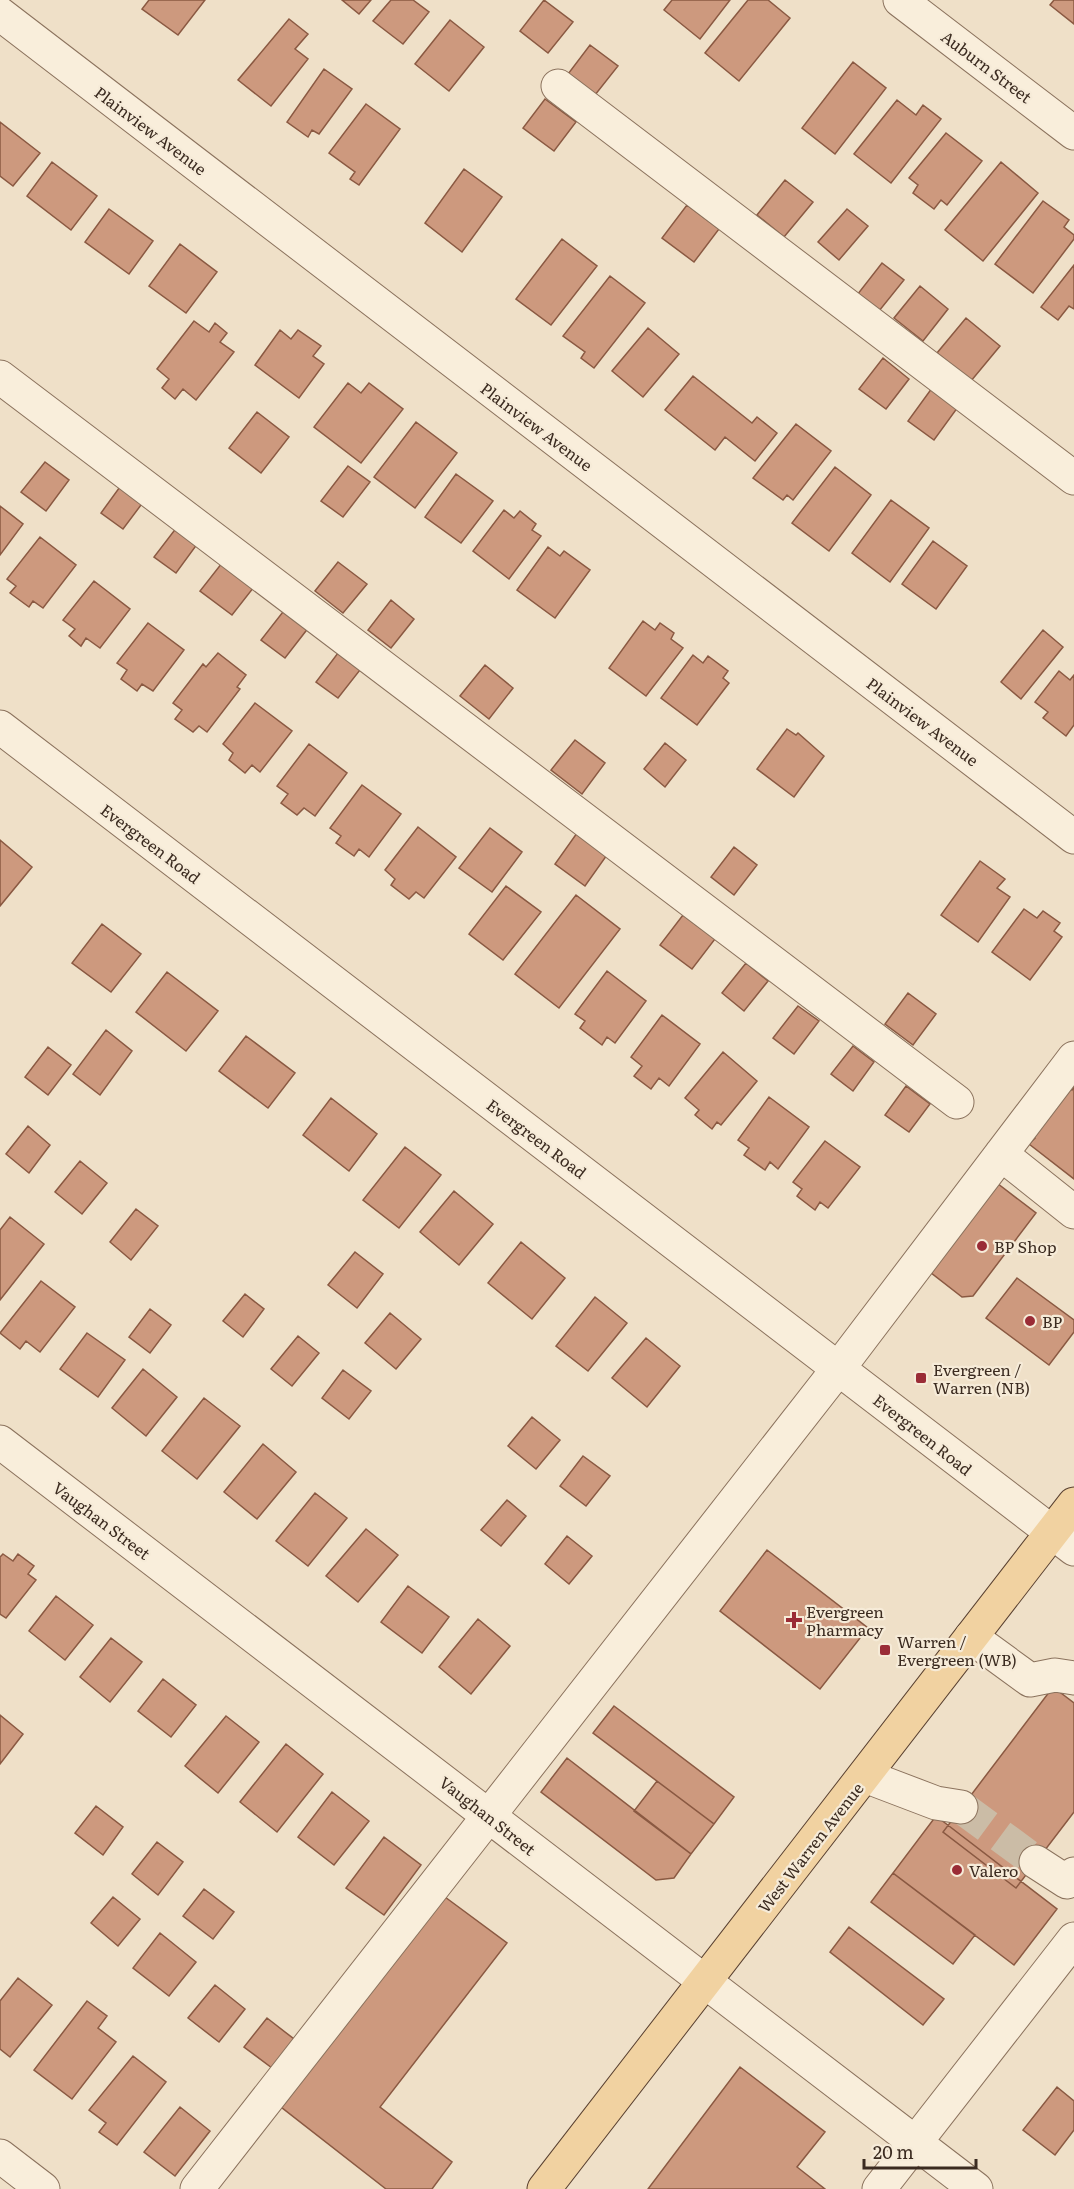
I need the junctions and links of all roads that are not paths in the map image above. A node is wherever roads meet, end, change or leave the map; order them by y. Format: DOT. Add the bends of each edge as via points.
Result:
graph roads {
  1 [pos="900,0"];
  2 [pos="0,14"];
  3 [pos="558,86"];
  4 [pos="1074,133"];
  5 [pos="0,377"];
  6 [pos="1074,478"];
  7 [pos="0,727"];
  8 [pos="1074,837"];
  9 [pos="1074,1059"];
  10 [pos="957,1102"];
  11 [pos="1001,1154"];
  12 [pos="1074,1212"];
  13 [pos="838,1369"];
  14 [pos="0,1442"];
  15 [pos="1074,1504"];
  16 [pos="1063,1541"];
  17 [pos="971,1637"];
  18 [pos="1074,1678"];
  19 [pos="865,1776"];
  20 [pos="961,1807"];
  21 [pos="490,1816"];
  22 [pos="1036,1862"];
  23 [pos="1074,1874"];
  24 [pos="1074,1939"];
  25 [pos="705,1983"];
  26 [pos="915,2142"];
  27 [pos="0,2156"];
  28 [pos="43,2189"];
  29 [pos="197,2189"];
  30 [pos="544,2189"];
  31 [pos="879,2189"];
  32 [pos="976,2189"];
  1 -- 4 [label="street, Auburn Street"];
  2 -- 8 [label="street, Plainview Avenue"];
  3 -- 6 [label="street"];
  5 -- 10 [label="street"];
  7 -- 13 [label="street, Evergreen Road"];
  9 -- 11 [label="street"];
  11 -- 12 [label="street"];
  11 -- 13 [label="street"];
  13 -- 16 [label="street, Evergreen Road"];
  13 -- 21 [label="street"];
  14 -- 21 [label="street, Vaughan Street"];
  15 -- 16 [label="main road, West Warren Avenue"];
  16 -- 17 [label="main road, West Warren Avenue"];
  17 -- 18 [label="street" via="1030,1680 1055,1675"];
  17 -- 19 [label="main road, West Warren Avenue"];
  19 -- 20 [label="street" via="936,1803"];
  19 -- 25 [label="main road, West Warren Avenue"];
  21 -- 25 [label="street, Vaughan Street"];
  21 -- 29 [label="street"];
  22 -- 23 [label="street" via="1067,1882"];
  24 -- 26 [label="street"];
  25 -- 26 [label="street, Vaughan Street"];
  25 -- 30 [label="main road, West Warren Avenue"];
  26 -- 31 [label="street"];
  26 -- 32 [label="street, Vaughan Street"];
  27 -- 28 [label="street"];
}
